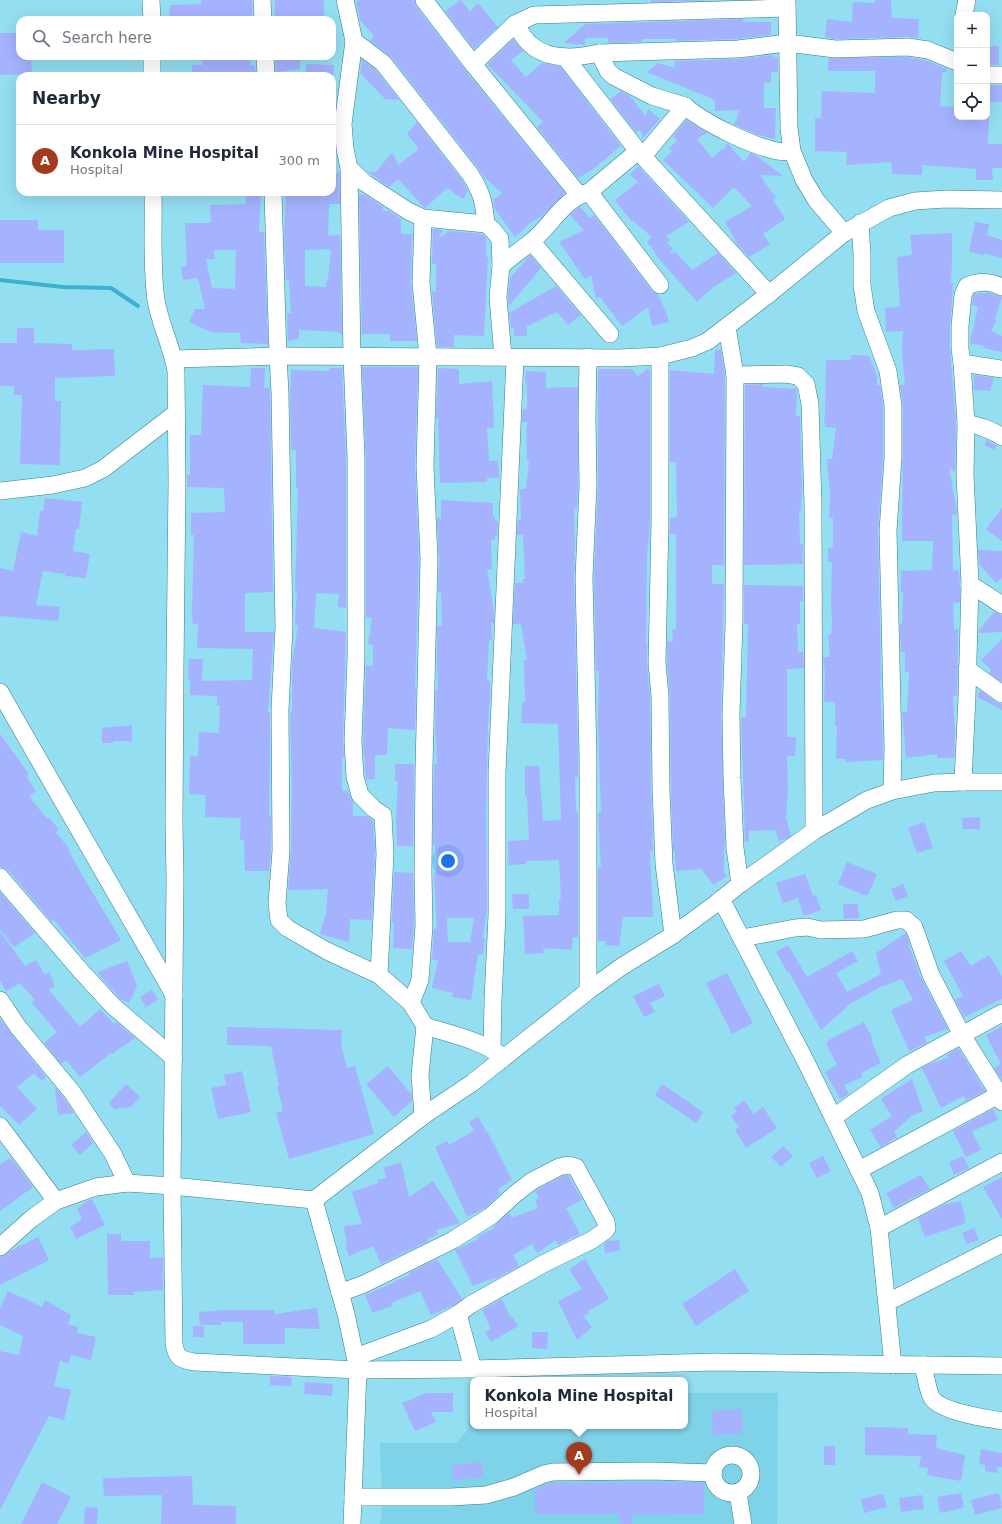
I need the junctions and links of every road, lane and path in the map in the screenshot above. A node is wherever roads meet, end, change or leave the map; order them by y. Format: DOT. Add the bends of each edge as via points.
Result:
graph roads {
  1 [pos="151,0"];
  2 [pos="262,0"];
  3 [pos="345,0"];
  4 [pos="424,0"];
  5 [pos="967,0"];
  6 [pos="787,4"];
  7 [pos="965,12"];
  8 [pos="152,16"];
  9 [pos="263,16"];
  10 [pos="515,24"];
  11 [pos="354,41"];
  12 [pos="787,43"];
  13 [pos="599,54"];
  14 [pos="564,57"];
  15 [pos="152,60"];
  16 [pos="265,60"];
  17 [pos="954,60"];
  18 [pos="473,64"];
  19 [pos="152,72"];
  20 [pos="266,72"];
  21 [pos="990,75"];
  22 [pos="1002,75"];
  23 [pos="685,106"];
  24 [pos="792,151"];
  25 [pos="640,154"];
  26 [pos="349,168"];
  27 [pos="584,193"];
  28 [pos="154,196"];
  29 [pos="273,196"];
  30 [pos="1002,200"];
  31 [pos="423,218"];
  32 [pos="860,223"];
  33 [pos="486,224"];
  34 [pos="844,233"];
  35 [pos="532,242"];
  36 [pos="502,266"];
  37 [pos="660,285"];
  38 [pos="1002,287"];
  39 [pos="769,294"];
  40 [pos="727,327"];
  41 [pos="610,334"];
  42 [pos="278,356"];
  43 [pos="428,356"];
  44 [pos="660,356"];
  45 [pos="352,357"];
  46 [pos="588,357"];
  47 [pos="509,358"];
  48 [pos="174,359"];
  49 [pos="962,363"];
  50 [pos="1002,368"];
  51 [pos="735,375"];
  52 [pos="176,413"];
  53 [pos="966,423"];
  54 [pos="1002,437"];
  55 [pos="0,491"];
  56 [pos="970,584"];
  57 [pos="1002,605"];
  58 [pos="967,669"];
  59 [pos="0,692"];
  60 [pos="1002,694"];
  61 [pos="963,782"];
  62 [pos="1002,782"];
  63 [pos="892,791"];
  64 [pos="814,831"];
  65 [pos="0,877"];
  66 [pos="740,884"];
  67 [pos="721,899"];
  68 [pos="673,935"];
  69 [pos="742,938"];
  70 [pos="379,975"];
  71 [pos="588,991"];
  72 [pos="174,995"];
  73 [pos="0,1000"];
  74 [pos="411,1003"];
  75 [pos="1002,1013"];
  76 [pos="425,1026"];
  77 [pos="962,1034"];
  78 [pos="498,1054"];
  79 [pos="174,1058"];
  80 [pos="1001,1097"];
  81 [pos="422,1116"];
  82 [pos="834,1117"];
  83 [pos="0,1126"];
  84 [pos="1002,1162"];
  85 [pos="859,1170"];
  86 [pos="127,1183"];
  87 [pos="172,1186"];
  88 [pos="314,1200"];
  89 [pos="56,1201"];
  90 [pos="879,1228"];
  91 [pos="1002,1244"];
  92 [pos="0,1246"];
  93 [pos="340,1293"];
  94 [pos="888,1302"];
  95 [pos="458,1314"];
  96 [pos="357,1363"];
  97 [pos="893,1365"];
  98 [pos="923,1365"];
  99 [pos="1002,1366"];
  100 [pos="473,1368"];
  101 [pos="1002,1421"];
  102 [pos="714,1473"];
  103 [pos="738,1493"];
  104 [pos="353,1498"];
  105 [pos="352,1524"];
  106 [pos="743,1524"];
  1 -- 8 [label="street"];
  2 -- 9 [label="street"];
  3 -- 11 [label="street"];
  4 -- 18 [label="street"];
  5 -- 7 [label="street"];
  6 -- 10 [label="street" via="536,15"];
  6 -- 12 [label="street"];
  10 -- 14 [label="street" via="530,45 547,54"];
  10 -- 18 [label="street"];
  11 -- 26 [label="street" via="343,124"];
  11 -- 33 [label="street" via="383,63 470,174 479,188"];
  12 -- 13 [label="street" via="738,49"];
  12 -- 17 [label="street" via="835,49 908,47 928,50"];
  12 -- 24 [label="street"];
  13 -- 14 [label="street" via="580,58"];
  13 -- 23 [label="street" via="613,76 652,96"];
  14 -- 25 [label="street"];
  15 -- 19 [label="street"];
  16 -- 20 [label="street"];
  18 -- 27 [label="street"];
  21 -- 22 [label="street"];
  23 -- 24 [label="street" via="695,115 751,143 778,151"];
  23 -- 25 [label="street"];
  24 -- 34 [label="street" via="816,200"];
  25 -- 27 [label="street"];
  25 -- 39 [label="street"];
  26 -- 31 [label="street" via="365,183"];
  26 -- 45 [label="street"];
  27 -- 35 [label="street" via="564,207"];
  27 -- 37 [label="street"];
  28 -- 48 [label="street" via="156,301"];
  29 -- 42 [label="street"];
  30 -- 32 [label="street" via="915,200 889,208"];
  31 -- 33 [label="street"];
  31 -- 43 [label="street" via="421,283"];
  32 -- 34 [label="street"];
  32 -- 63 [label="street" via="862,285 866,311 888,371 893,406 893,458 888,531"];
  33 -- 36 [label="street" via="500,239"];
  34 -- 39 [label="street"];
  35 -- 36 [label="street"];
  35 -- 41 [label="street"];
  36 -- 47 [label="street" via="498,297"];
  38 -- 49 [label="street" via="995,283 979,282 967,286 963,295 960,326"];
  39 -- 40 [label="street"];
  40 -- 44 [label="street" via="708,341 692,348"];
  40 -- 51 [label="street"];
  42 -- 45 [label="street"];
  42 -- 48 [label="street"];
  42 -- 70 [label="street" via="284,627 280,710 280,851 277,904 279,920 286,928 327,951"];
  43 -- 45 [label="street"];
  43 -- 47 [label="street"];
  43 -- 74 [label="street" via="425,466 428,559 424,926 420,980"];
  44 -- 46 [label="street"];
  44 -- 68 [label="street" via="657,663 664,864"];
  45 -- 70 [label="street" via="356,458 355,777 360,795 383,815 385,854"];
  46 -- 47 [label="street"];
  46 -- 71 [label="street" via="588,485 584,578 588,757"];
  47 -- 78 [label="street" via="493,1000"];
  48 -- 52 [label="street"];
  49 -- 50 [label="street"];
  49 -- 53 [label="street"];
  51 -- 64 [label="street" via="798,376 806,384 810,404"];
  51 -- 66 [label="street" via="732,778 735,848"];
  52 -- 55 [label="street" via="103,469 85,478 53,485"];
  52 -- 72 [label="street"];
  53 -- 54 [label="street" via="983,426"];
  53 -- 56 [label="street" via="965,474"];
  56 -- 57 [label="street"];
  56 -- 58 [label="street"];
  58 -- 60 [label="street"];
  58 -- 61 [label="street"];
  59 -- 72 [label="street"];
  61 -- 62 [label="street"];
  61 -- 63 [label="street" via="928,784"];
  63 -- 64 [label="street" via="867,800"];
  64 -- 66 [label="street"];
  65 -- 79 [label="street" via="113,1006"];
  66 -- 67 [label="street"];
  67 -- 68 [label="street"];
  67 -- 69 [label="street"];
  68 -- 71 [label="street"];
  69 -- 77 [label="street" via="807,927 821,930 864,929 906,920 914,927 931,975"];
  69 -- 82 [label="street"];
  70 -- 74 [label="street"];
  71 -- 78 [label="street"];
  72 -- 79 [label="street"];
  73 -- 86 [label="street" via="18,1027 72,1092 113,1154"];
  74 -- 76 [label="street"];
  75 -- 77 [label="street"];
  76 -- 78 [label="street"];
  76 -- 81 [label="street" via="420,1075"];
  77 -- 80 [label="street"];
  77 -- 82 [label="street" via="907,1065"];
  78 -- 81 [label="street" via="472,1083"];
  79 -- 87 [label="street"];
  80 -- 85 [label="street"];
  81 -- 88 [label="street"];
  82 -- 85 [label="street"];
  83 -- 89 [label="street"];
  84 -- 90 [label="street"];
  85 -- 90 [label="street" via="870,1193"];
  86 -- 87 [label="street"];
  86 -- 89 [label="street" via="96,1187"];
  87 -- 88 [label="street"];
  87 -- 96 [label="street" via="176,1354 182,1359 194,1362"];
  88 -- 93 [label="street"];
  89 -- 92 [label="street"];
  90 -- 94 [label="street"];
  91 -- 94 [label="street"];
  93 -- 95 [label="street" via="364,1284 453,1240 491,1216 532,1181 559,1167 568,1165 576,1168 608,1228 592,1240 545,1263"];
  93 -- 96 [label="street"];
  94 -- 97 [label="street"];
  95 -- 96 [label="street"];
  95 -- 100 [label="street"];
  96 -- 100 [label="street"];
  96 -- 104 [label="street"];
  97 -- 98 [label="street"];
  97 -- 100 [label="street" via="715,1362"];
  98 -- 99 [label="street"];
  98 -- 101 [label="street" via="931,1398 940,1406 964,1414"];
  102 -- 103 [label="street" via="718,1488 729,1494"];
  102 -- 103 [label="street" via="717,1462 727,1456 738,1456 743,1459 750,1467 751,1479"];
  102 -- 104 [label="street" via="553,1472 486,1495"];
  103 -- 106 [label="street"];
  104 -- 105 [label="street"];
}
